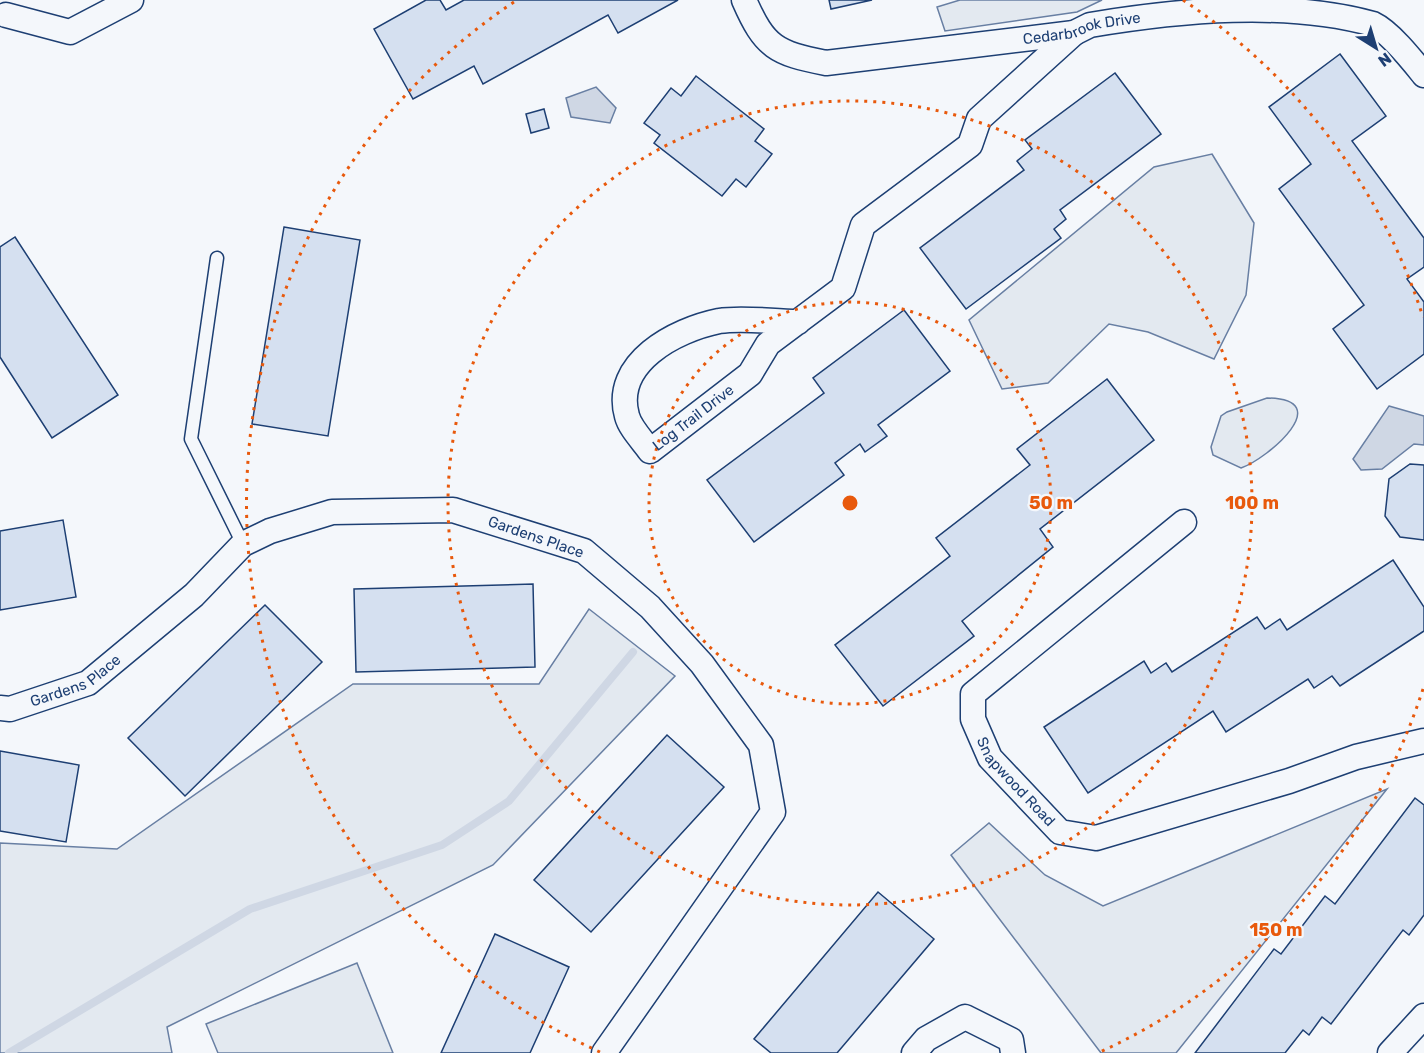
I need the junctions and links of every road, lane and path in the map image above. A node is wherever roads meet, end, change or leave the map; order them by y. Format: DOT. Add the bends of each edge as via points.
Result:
graph roads {
  1 [pos="131,0"];
  2 [pos="744,0"];
  3 [pos="5,12"];
  4 [pos="1074,33"];
  5 [pos="1424,75"];
  6 [pos="217,258"];
  7 [pos="798,322"];
  8 [pos="1184,522"];
  9 [pos="243,544"];
  10 [pos="0,708"];
  11 [pos="1424,741"];
  12 [pos="1424,1016"];
  13 [pos="604,1053"];
  14 [pos="914,1053"];
  15 [pos="1013,1053"];
  16 [pos="1390,1053"];
  1 -- 3 [label="street" via="70,32"];
  2 -- 4 [label="street, Cedarbrook Drive" via="757,30 786,55 826,63"];
  4 -- 5 [label="street, Cedarbrook Drive" via="1090,25 1213,5 1315,7 1374,24"];
  4 -- 7 [label="street, Log Trail Drive" via="979,119 970,145 863,225 843,288"];
  6 -- 9 [label="lane" via="191,439"];
  7 -- 7 [label="street, Log Trail Drive" via="768,344 750,374 650,451 627,418 624,387 646,355 679,334 720,321"];
  8 -- 11 [label="street, Snapwood Road" via="973,693 973,719 990,758 1060,832 1096,838 1356,757"];
  9 -- 10 [label="street, Gardens Place" via="194,595 88,683 10,709"];
  9 -- 13 [label="street, Gardens Place" via="270,531 332,512 453,510 584,550 650,607 702,664 761,745 773,812"];
  12 -- 16 [label="street"];
  14 -- 15 [label="street" via="926,1039 965,1017 1011,1040"];
}
